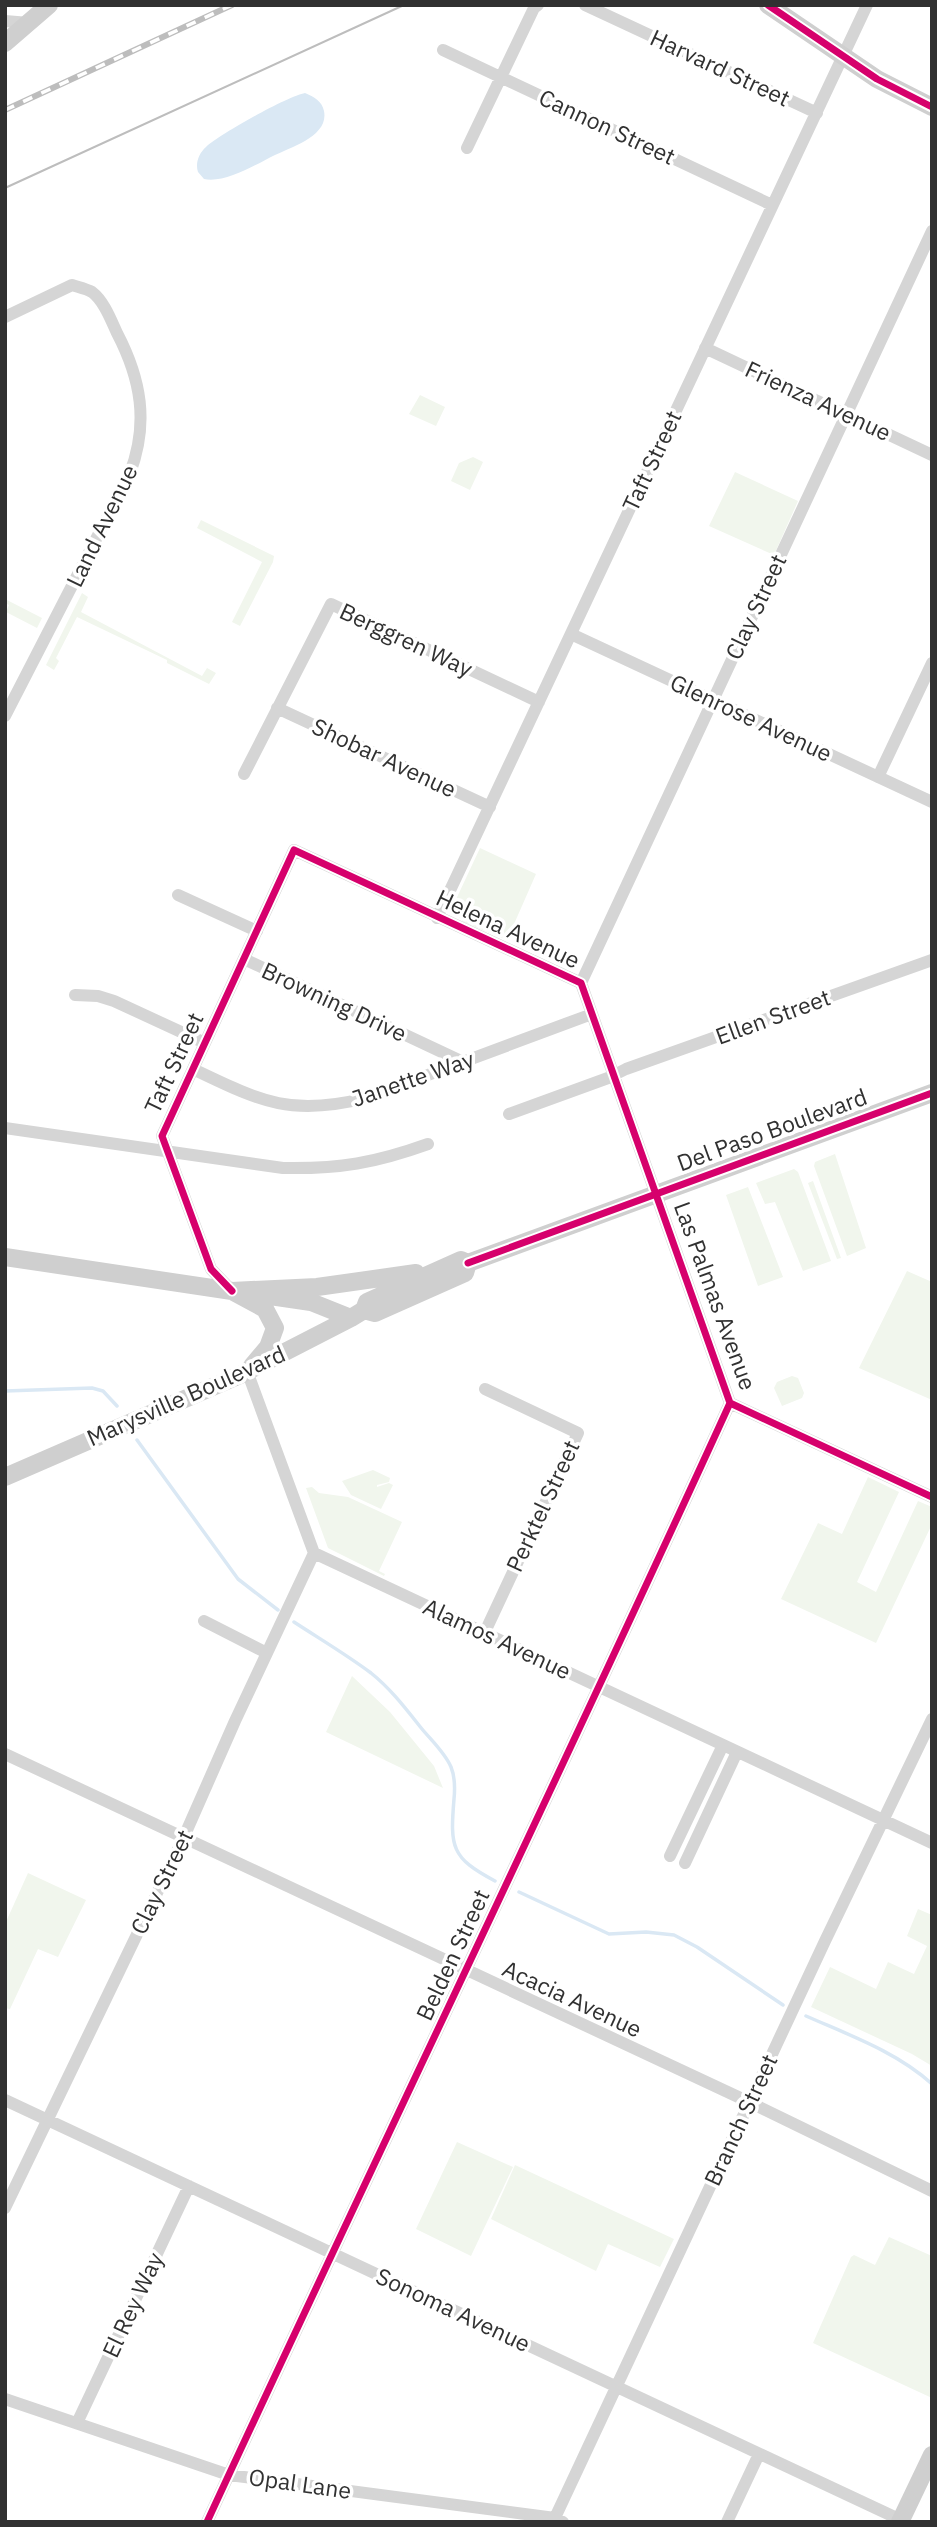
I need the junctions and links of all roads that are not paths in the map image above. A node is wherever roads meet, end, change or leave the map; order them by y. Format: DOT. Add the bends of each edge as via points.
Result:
graph roads {
  1 [pos="48,5"];
  2 [pos="538,5"];
  3 [pos="585,5"];
  4 [pos="768,5"];
  5 [pos="867,5"];
  6 [pos="5,21"];
  7 [pos="30,23"];
  8 [pos="5,43"];
  9 [pos="443,50"];
  10 [pos="844,58"];
  11 [pos="501,77"];
  12 [pos="932,107"];
  13 [pos="817,113"];
  14 [pos="467,148"];
  15 [pos="772,205"];
  16 [pos="932,230"];
  17 [pos="5,317"];
  18 [pos="705,348"];
  19 [pos="846,414"];
  20 [pos="932,455"];
  21 [pos="571,634"];
  22 [pos="932,663"];
  23 [pos="713,700"];
  24 [pos="539,702"];
  25 [pos="278,708"];
  26 [pos="5,716"];
  27 [pos="244,774"];
  28 [pos="878,777"];
  29 [pos="932,802"];
  30 [pos="490,807"];
  31 [pos="294,850"];
  32 [pos="178,895"];
  33 [pos="438,918"];
  34 [pos="257,931"];
  35 [pos="244,959"];
  36 [pos="932,960"];
  37 [pos="581,983"];
  38 [pos="75,995"];
  39 [pos="592,1014"];
  40 [pos="205,1043"];
  41 [pos="463,1062"];
  42 [pos="193,1069"];
  43 [pos="613,1074"];
  44 [pos="932,1093"];
  45 [pos="509,1114"];
  46 [pos="5,1128"];
  47 [pos="428,1144"];
  48 [pos="168,1152"];
  49 [pos="656,1192"];
  50 [pos="5,1257"];
  51 [pos="468,1263"];
  52 [pos="443,1268"];
  53 [pos="317,1287"];
  54 [pos="232,1291"];
  55 [pos="357,1314"];
  56 [pos="247,1371"];
  57 [pos="485,1390"];
  58 [pos="730,1403"];
  59 [pos="5,1477"];
  60 [pos="932,1497"];
  61 [pos="314,1553"];
  62 [pos="204,1621"];
  63 [pos="484,1634"];
  64 [pos="267,1653"];
  65 [pos="600,1688"];
  66 [pos="932,1719"];
  67 [pos="723,1745"];
  68 [pos="737,1752"];
  69 [pos="7,1760"];
  70 [pos="884,1821"];
  71 [pos="183,1839"];
  72 [pos="677,1841"];
  73 [pos="932,1843"];
  74 [pos="691,1849"];
  75 [pos="670,1856"];
  76 [pos="685,1863"];
  77 [pos="467,1972"];
  78 [pos="5,2100"];
  79 [pos="749,2102"];
  80 [pos="47,2120"];
  81 [pos="189,2186"];
  82 [pos="932,2191"];
  83 [pos="5,2208"];
  84 [pos="331,2253"];
  85 [pos="616,2387"];
  86 [pos="5,2399"];
  87 [pos="77,2423"];
  88 [pos="759,2454"];
  89 [pos="932,2455"];
  90 [pos="229,2475"];
  91 [pos="557,2520"];
  92 [pos="900,2521"];
  93 [pos="207,2522"];
  94 [pos="727,2522"];
  1 -- 7 [label="main road"];
  2 -- 11 [label="street"];
  3 -- 13 [label="street, Harvard Street"];
  4 -- 10 [label="main road"];
  5 -- 10 [label="street, Taft Street"];
  6 -- 7 [label="street"];
  7 -- 8 [label="main road"];
  9 -- 11 [label="street, Cannon Street"];
  10 -- 12 [label="main road"];
  10 -- 13 [label="street, Taft Street"];
  11 -- 14 [label="street"];
  11 -- 15 [label="street, Cannon Street"];
  13 -- 15 [label="street, Taft Street"];
  15 -- 18 [label="street, Taft Street"];
  16 -- 19 [label="street, Clay Street"];
  17 -- 26 [label="street, Land Avenue" via="72,285 92,292 114,326 137,378 142,408 138,450 124,486"];
  18 -- 19 [label="street, Frienza Avenue"];
  18 -- 21 [label="street, Taft Street"];
  19 -- 20 [label="street, Frienza Avenue"];
  19 -- 23 [label="street, Clay Street"];
  21 -- 23 [label="street, Glenrose Avenue"];
  21 -- 24 [label="street, Taft Street"];
  22 -- 28 [label="street"];
  23 -- 28 [label="street, Glenrose Avenue"];
  23 -- 37 [label="street, Clay Street"];
  24 -- 25 [label="street, Berggren Way" via="331,604"];
  24 -- 30 [label="street, Taft Street"];
  25 -- 27 [label="street, Berggren Way"];
  25 -- 30 [label="street, Shobar Avenue"];
  28 -- 29 [label="street, Glenrose Avenue"];
  30 -- 33 [label="street, Taft Street"];
  31 -- 33 [label="street, Helena Avenue"];
  31 -- 34 [label="street, Taft Street"];
  32 -- 34 [label="street"];
  33 -- 37 [label="street, Helena Avenue"];
  34 -- 35 [label="street, Taft Street"];
  35 -- 40 [label="street, Taft Street"];
  35 -- 41 [label="street, Browning Drive"];
  36 -- 43 [label="street, Ellen Street"];
  37 -- 39 [label="street, Helena Avenue"];
  38 -- 40 [label="street" via="114,1001"];
  39 -- 41 [label="street, Janette Way"];
  39 -- 43 [label="street, Helena Avenue"];
  40 -- 42 [label="street, Taft Street"];
  41 -- 42 [label="street, Janette Way" via="366,1098 307,1107 253,1098"];
  42 -- 48 [label="street, Taft Street" via="162,1136"];
  43 -- 45 [label="street, Ellen Street"];
  43 -- 49 [label="street, Helena Avenue"];
  44 -- 49 [label="main road, Del Paso Boulevard"];
  46 -- 48 [label="street"];
  47 -- 48 [label="street" via="369,1163 312,1169"];
  48 -- 54 [label="street, Taft Street" via="211,1269"];
  49 -- 51 [label="main road, Del Paso Boulevard"];
  49 -- 58 [label="street, Las Palmas Avenue"];
  50 -- 54 [label="main road"];
  51 -- 52 [label="main road, Marysville Boulevard" via="461,1260"];
  51 -- 55 [label="main road, Marysville Boulevard" via="465,1273 375,1313"];
  52 -- 53 [label="main road"];
  52 -- 55 [label="main road, Marysville Boulevard" via="367,1302"];
  53 -- 54 [label="main road"];
  53 -- 55 [label="main road" via="333,1293"];
  54 -- 55 [label="main road"];
  54 -- 56 [label="main road" via="265,1309 275,1328 268,1346"];
  55 -- 56 [label="main road, Marysville Boulevard"];
  56 -- 59 [label="main road, Marysville Boulevard"];
  56 -- 61 [label="street"];
  57 -- 63 [label="street, Perktel Street" via="578,1433"];
  58 -- 60 [label="street, Las Palmas Avenue"];
  58 -- 65 [label="street, Belden Street"];
  61 -- 63 [label="street, Alamos Avenue"];
  61 -- 64 [label="street, Clay Street"];
  62 -- 64 [label="street"];
  63 -- 65 [label="street, Alamos Avenue"];
  64 -- 71 [label="street, Clay Street"];
  65 -- 67 [label="street, Alamos Avenue"];
  65 -- 77 [label="street, Belden Street"];
  66 -- 70 [label="street, Branch Street"];
  67 -- 68 [label="street, Alamos Avenue"];
  67 -- 72 [label="street"];
  68 -- 70 [label="street, Alamos Avenue"];
  68 -- 74 [label="street"];
  69 -- 71 [label="street, Acacia Avenue"];
  70 -- 73 [label="street, Alamos Avenue"];
  70 -- 79 [label="street, Branch Street"];
  71 -- 77 [label="street, Acacia Avenue"];
  71 -- 80 [label="street, Clay Street"];
  72 -- 74 [label="street"];
  72 -- 75 [label="street"];
  74 -- 76 [label="street"];
  77 -- 79 [label="street, Acacia Avenue"];
  77 -- 84 [label="street, Belden Street"];
  78 -- 80 [label="street, Sonoma Avenue"];
  79 -- 82 [label="street, Acacia Avenue"];
  79 -- 85 [label="street, Branch Street"];
  80 -- 81 [label="street, Sonoma Avenue"];
  80 -- 83 [label="street, Clay Street"];
  81 -- 84 [label="street, Sonoma Avenue"];
  81 -- 87 [label="street, El Rey Way"];
  84 -- 85 [label="street, Sonoma Avenue"];
  84 -- 90 [label="street, Belden Street"];
  85 -- 88 [label="street, Sonoma Avenue"];
  85 -- 91 [label="street, Branch Street"];
  86 -- 87 [label="street, Opal Lane"];
  87 -- 90 [label="street, Opal Lane"];
  88 -- 92 [label="street, Sonoma Avenue"];
  88 -- 94 [label="street"];
  89 -- 92 [label="main road"];
  90 -- 91 [label="street, Opal Lane"];
  90 -- 93 [label="street, Belden Street"];
}
